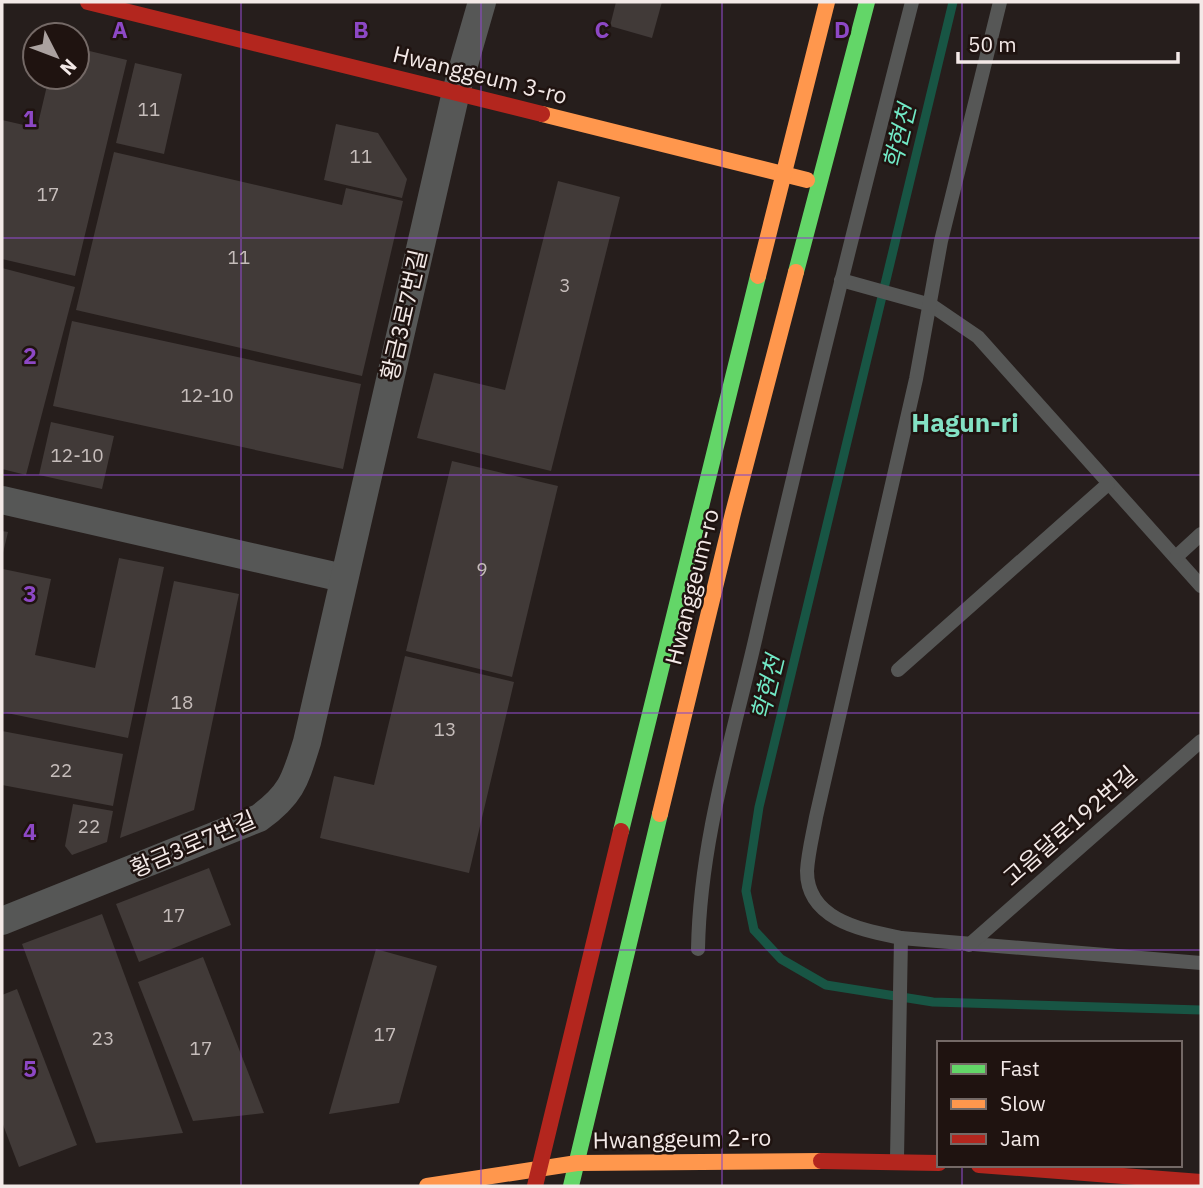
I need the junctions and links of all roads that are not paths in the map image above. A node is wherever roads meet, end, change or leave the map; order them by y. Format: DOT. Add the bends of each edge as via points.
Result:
graph roads {
  1 [pos="88,2"];
  2 [pos="482,2"];
  3 [pos="827,2"];
  4 [pos="867,2"];
  5 [pos="912,2"];
  6 [pos="1000,2"];
  7 [pos="456,92"];
  8 [pos="784,174"];
  9 [pos="820,183"];
  10 [pos="841,280"];
  11 [pos="931,305"];
  12 [pos="1108,484"];
  13 [pos="2,500"];
  14 [pos="1201,534"];
  15 [pos="1176,557"];
  16 [pos="343,578"];
  17 [pos="1201,586"];
  18 [pos="898,670"];
  19 [pos="1201,741"];
  20 [pos="2,920"];
  21 [pos="901,939"];
  22 [pos="969,945"];
  23 [pos="698,949"];
  24 [pos="1201,963"];
  25 [pos="897,1160"];
  26 [pos="577,1163"];
  27 [pos="937,1163"];
  28 [pos="1005,1167"];
  29 [pos="539,1169"];
  30 [pos="1201,1182"];
  31 [pos="427,1186"];
  32 [pos="535,1186"];
  33 [pos="571,1186"];
  1 -- 7 [label="street, Hwanggeum 3-ro"];
  2 -- 7 [label="street, 황금3로7번길"];
  3 -- 8 [label="street, Hwanggeum-ro"];
  4 -- 9 [label="street, Hwanggeum-ro"];
  5 -- 10 [label="lane"];
  6 -- 11 [label="lane" via="939,252"];
  7 -- 8 [label="street, Hwanggeum 3-ro"];
  7 -- 16 [label="street, 황금3로7번길"];
  8 -- 9 [label="street, Hwanggeum 3-ro"];
  8 -- 29 [label="street, Hwanggeum-ro"];
  9 -- 26 [label="street, Hwanggeum-ro" via="733,513"];
  10 -- 11 [label="lane"];
  10 -- 23 [label="lane" via="710,831 699,901"];
  11 -- 12 [label="lane" via="959,322 999,357"];
  11 -- 21 [label="lane" via="807,873 815,898 830,916"];
  12 -- 15 [label="lane"];
  12 -- 18 [label="lane"];
  13 -- 16 [label="street"];
  14 -- 15 [label="lane"];
  15 -- 17 [label="lane"];
  16 -- 20 [label="street, 황금3로7번길" via="307,742 295,779 281,802 224,834"];
  19 -- 22 [label="lane, 고음달로192번길"];
  21 -- 22 [label="lane"];
  21 -- 25 [label="lane"];
  22 -- 24 [label="lane"];
  25 -- 26 [label="street, Hwanggeum 2-ro"];
  25 -- 27 [label="street, Hwanggeum 2-ro"];
  26 -- 29 [label="street, Hwanggeum 2-ro"];
  26 -- 33 [label="street, Hwanggeum-ro"];
  28 -- 30 [label="street"];
  29 -- 31 [label="street, Hwanggeum 2-ro"];
  29 -- 32 [label="street, Hwanggeum-ro"];
}
